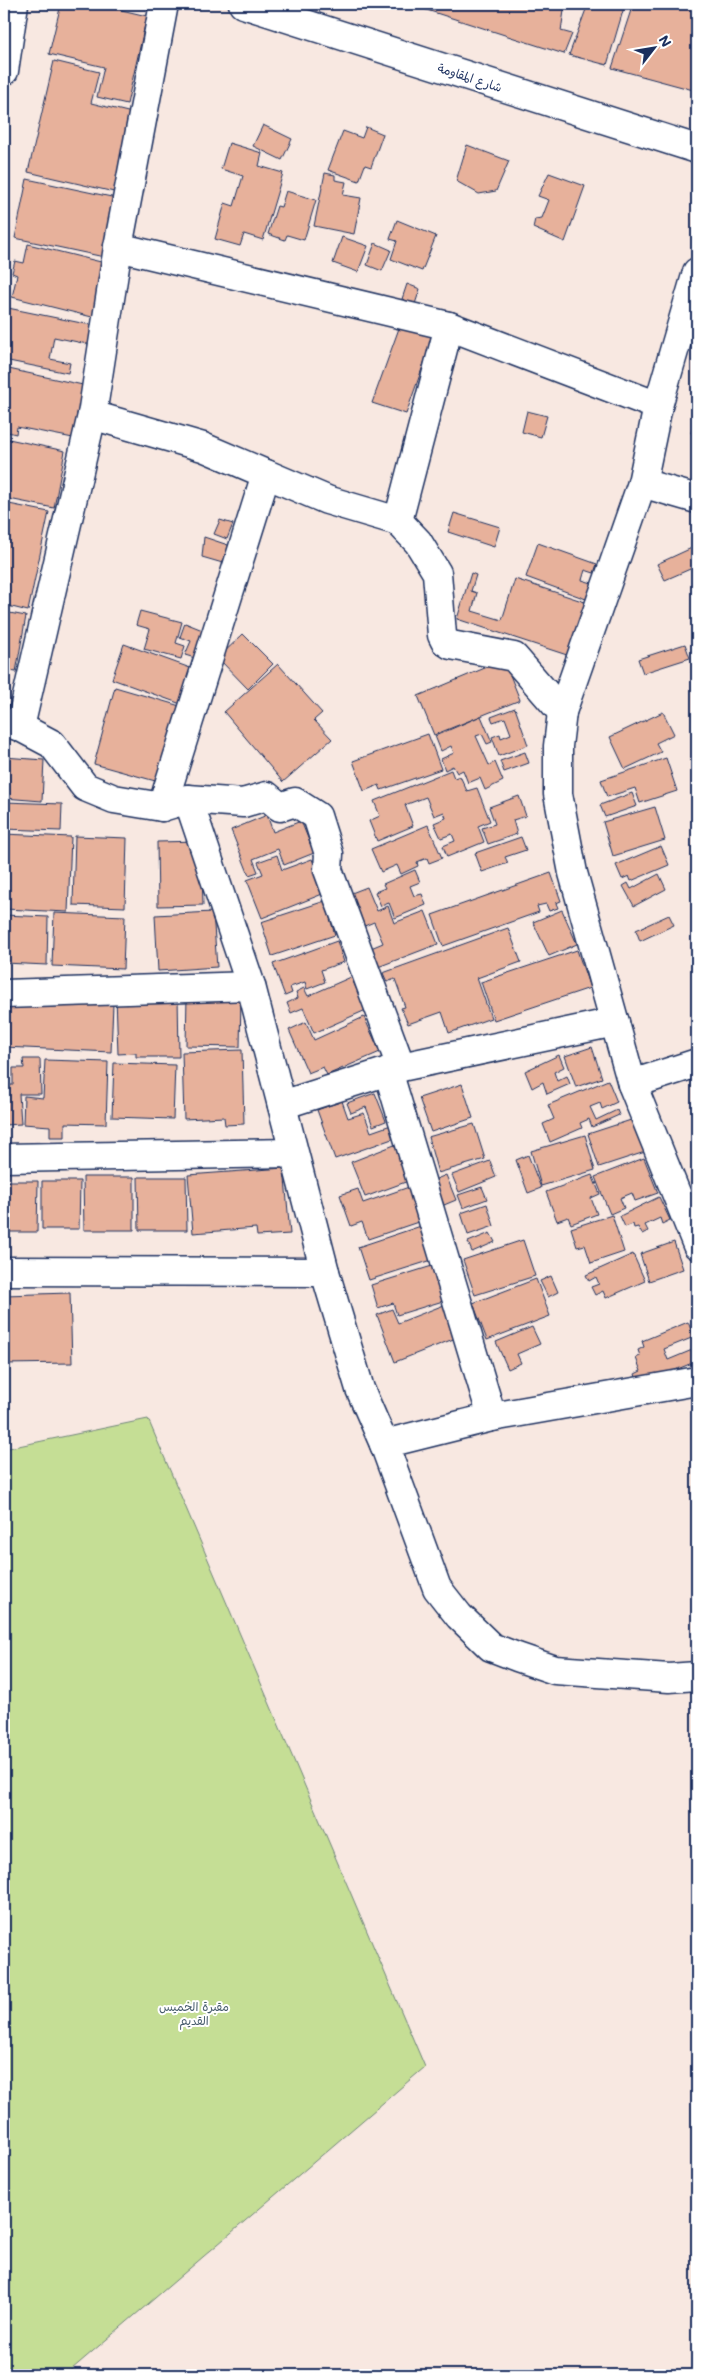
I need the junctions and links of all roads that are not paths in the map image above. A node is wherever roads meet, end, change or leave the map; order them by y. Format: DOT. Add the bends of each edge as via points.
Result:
graph roads {
  1 [pos="14,4"];
  2 [pos="164,4"];
  3 [pos="242,4"];
  4 [pos="4,71"];
  5 [pos="697,149"];
  6 [pos="118,247"];
  7 [pos="697,272"];
  8 [pos="449,326"];
  9 [pos="658,406"];
  10 [pos="92,415"];
  11 [pos="266,474"];
  12 [pos="642,483"];
  13 [pos="697,498"];
  14 [pos="398,521"];
  15 [pos="562,712"];
  16 [pos="12,724"];
  17 [pos="175,804"];
  18 [pos="251,986"];
  19 [pos="4,994"];
  20 [pos="616,1022"];
  21 [pos="697,1063"];
  22 [pos="395,1069"];
  23 [pos="632,1084"];
  24 [pos="282,1105"];
  25 [pos="293,1152"];
  26 [pos="4,1158"];
  27 [pos="697,1246"];
  28 [pos="4,1271"];
  29 [pos="325,1272"];
  30 [pos="697,1380"];
  31 [pos="492,1417"];
  32 [pos="384,1444"];
  33 [pos="697,1676"];
  1 -- 4 [label="street"];
  2 -- 6 [label="street"];
  3 -- 5 [label="street, شارع المقاومة"];
  6 -- 8 [label="street"];
  6 -- 10 [label="street"];
  7 -- 9 [label="street"];
  8 -- 9 [label="street"];
  8 -- 14 [label="street"];
  9 -- 12 [label="street"];
  10 -- 11 [label="street" via="203,447"];
  10 -- 16 [label="street"];
  11 -- 14 [label="street" via="326,500"];
  11 -- 17 [label="street"];
  12 -- 13 [label="street"];
  12 -- 15 [label="street"];
  14 -- 15 [label="street" via="418,542 437,573 445,641 451,645 514,657"];
  15 -- 20 [label="street" via="558,794 573,873"];
  16 -- 17 [label="street" via="52,744 85,787 114,799"];
  17 -- 18 [label="street"];
  17 -- 22 [label="street" via="243,803 267,796 280,807 295,802 317,816 329,854 328,870"];
  18 -- 19 [label="street"];
  18 -- 24 [label="street"];
  20 -- 22 [label="street"];
  20 -- 23 [label="street"];
  21 -- 23 [label="street"];
  22 -- 24 [label="street"];
  22 -- 31 [label="street"];
  23 -- 27 [label="street"];
  24 -- 25 [label="street"];
  25 -- 26 [label="street"];
  25 -- 29 [label="street"];
  28 -- 29 [label="street"];
  29 -- 32 [label="street" via="360,1389"];
  30 -- 31 [label="street"];
  31 -- 32 [label="street"];
  32 -- 33 [label="street" via="438,1588 491,1647 555,1670 669,1678"];
}
